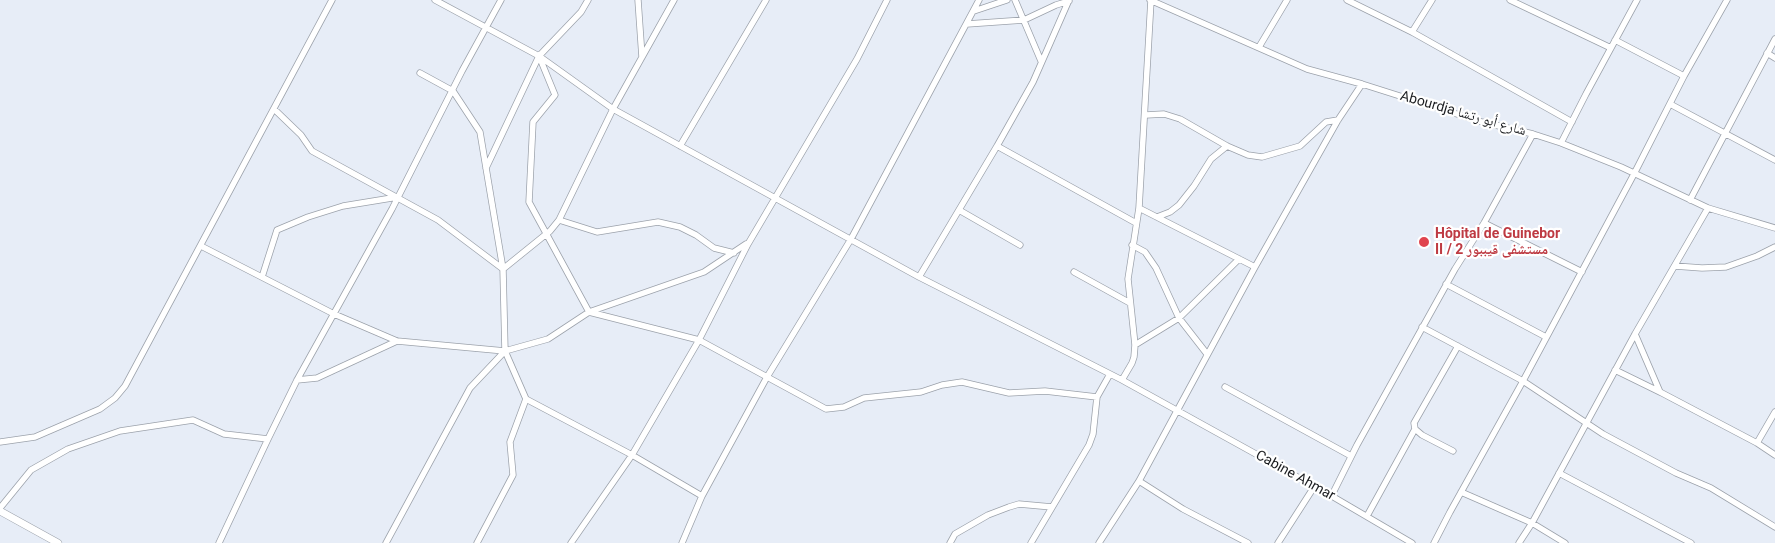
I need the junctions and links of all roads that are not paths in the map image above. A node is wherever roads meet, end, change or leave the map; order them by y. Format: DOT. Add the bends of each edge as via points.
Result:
graph roads {
  1 [pos="332,0"];
  2 [pos="435,0"];
  3 [pos="501,0"];
  4 [pos="588,0"];
  5 [pos="638,0"];
  6 [pos="674,0"];
  7 [pos="766,0"];
  8 [pos="887,0"];
  9 [pos="979,0"];
  10 [pos="1007,0"];
  11 [pos="1016,0"];
  12 [pos="1069,0"];
  13 [pos="1151,0"];
  14 [pos="1288,0"];
  15 [pos="1346,0"];
  16 [pos="1432,0"];
  17 [pos="1510,0"];
  18 [pos="1637,0"];
  19 [pos="1727,0"];
  20 [pos="974,11"];
  21 [pos="1024,20"];
  22 [pos="967,24"];
  23 [pos="486,27"];
  24 [pos="1412,32"];
  25 [pos="1775,39"];
  26 [pos="1615,40"];
  27 [pos="1259,47"];
  28 [pos="1611,48"];
  29 [pos="1766,53"];
  30 [pos="539,56"];
  31 [pos="642,57"];
  32 [pos="1775,58"];
  33 [pos="1041,60"];
  34 [pos="420,73"];
  35 [pos="1684,76"];
  36 [pos="1362,84"];
  37 [pos="452,91"];
  38 [pos="1670,104"];
  39 [pos="274,109"];
  40 [pos="613,109"];
  41 [pos="1146,115"];
  42 [pos="1338,120"];
  43 [pos="1572,122"];
  44 [pos="1725,133"];
  45 [pos="1533,134"];
  46 [pos="1561,143"];
  47 [pos="680,146"];
  48 [pos="998,146"];
  49 [pos="1227,146"];
  50 [pos="1775,160"];
  51 [pos="486,168"];
  52 [pos="1634,174"];
  53 [pos="399,197"];
  54 [pos="774,197"];
  55 [pos="1690,200"];
  56 [pos="1139,208"];
  57 [pos="1708,208"];
  58 [pos="959,210"];
  59 [pos="1157,217"];
  60 [pos="559,220"];
  61 [pos="1136,223"];
  62 [pos="1484,223"];
  63 [pos="1775,228"];
  64 [pos="546,234"];
  65 [pos="851,238"];
  66 [pos="748,244"];
  67 [pos="1020,245"];
  68 [pos="1132,245"];
  69 [pos="201,246"];
  70 [pos="1775,247"];
  71 [pos="734,253"];
  72 [pos="1239,259"];
  73 [pos="1675,266"];
  74 [pos="1255,267"];
  75 [pos="503,269"];
  76 [pos="1074,272"];
  77 [pos="1582,272"];
  78 [pos="262,277"];
  79 [pos="919,277"];
  80 [pos="1446,284"];
  81 [pos="1130,304"];
  82 [pos="589,312"];
  83 [pos="334,314"];
  84 [pos="1179,318"];
  85 [pos="1422,328"];
  86 [pos="1635,334"];
  87 [pos="1546,337"];
  88 [pos="699,340"];
  89 [pos="397,341"];
  90 [pos="1135,345"];
  91 [pos="1458,346"];
  92 [pos="505,351"];
  93 [pos="1207,354"];
  94 [pos="1615,370"];
  95 [pos="1110,374"];
  96 [pos="767,378"];
  97 [pos="297,380"];
  98 [pos="1122,380"];
  99 [pos="1523,381"];
  100 [pos="1225,387"];
  101 [pos="1660,392"];
  102 [pos="1097,397"];
  103 [pos="526,400"];
  104 [pos="1177,411"];
  105 [pos="1775,412"];
  106 [pos="1586,422"];
  107 [pos="1415,429"];
  108 [pos="268,439"];
  109 [pos="0,442"];
  110 [pos="1757,443"];
  111 [pos="1453,451"];
  112 [pos="632,455"];
  113 [pos="1775,455"];
  114 [pos="1352,456"];
  115 [pos="1559,473"];
  116 [pos="1139,481"];
  117 [pos="1314,487"];
  118 [pos="1461,492"];
  119 [pos="1330,495"];
  120 [pos="702,496"];
  121 [pos="1052,507"];
  122 [pos="0,510"];
  123 [pos="1367,516"];
  124 [pos="1775,519"];
  125 [pos="1767,522"];
  126 [pos="1532,523"];
  127 [pos="1775,527"];
  128 [pos="58,543"];
  129 [pos="219,543"];
  130 [pos="386,543"];
  131 [pos="477,543"];
  132 [pos="571,543"];
  133 [pos="682,543"];
  134 [pos="950,543"];
  135 [pos="1031,543"];
  136 [pos="1099,543"];
  137 [pos="1248,543"];
  138 [pos="1278,543"];
  139 [pos="1412,543"];
  140 [pos="1434,543"];
  141 [pos="1519,543"];
  142 [pos="1566,543"];
  143 [pos="1691,543"];
  1 -- 39 [label="street"];
  2 -- 23 [label="street, Cabine Ahmar"];
  3 -- 23 [label="street"];
  4 -- 30 [label="street" via="581,12"];
  5 -- 31 [label="street"];
  6 -- 31 [label="street"];
  7 -- 47 [label="street"];
  8 -- 54 [label="street" via="857,59"];
  9 -- 20 [label="street"];
  10 -- 20 [label="street"];
  11 -- 21 [label="street"];
  12 -- 21 [label="street"];
  12 -- 33 [label="street"];
  13 -- 27 [label="street, Abourdja شارع أبو رتشا"];
  13 -- 41 [label="street"];
  14 -- 27 [label="street"];
  15 -- 24 [label="street"];
  16 -- 24 [label="street"];
  17 -- 28 [label="street"];
  18 -- 26 [label="street"];
  19 -- 35 [label="street"];
  20 -- 22 [label="street"];
  21 -- 22 [label="street"];
  21 -- 33 [label="street"];
  22 -- 65 [label="street"];
  23 -- 30 [label="street, Cabine Ahmar"];
  23 -- 37 [label="street"];
  24 -- 43 [label="street"];
  25 -- 29 [label="street"];
  26 -- 28 [label="street"];
  26 -- 35 [label="street"];
  27 -- 36 [label="street, Abourdja شارع أبو رتشا" via="1307,69"];
  28 -- 43 [label="street"];
  29 -- 32 [label="street"];
  29 -- 44 [label="street"];
  30 -- 40 [label="street, Cabine Ahmar"];
  30 -- 51 [label="street"];
  30 -- 64 [label="street" via="555,95 533,122 529,202"];
  31 -- 40 [label="street"];
  33 -- 48 [label="street" via="1033,82"];
  34 -- 37 [label="street"];
  35 -- 38 [label="street"];
  36 -- 42 [label="street"];
  36 -- 45 [label="street, Abourdja شارع أبو رتشا" via="1482,122"];
  37 -- 51 [label="street" via="480,132"];
  37 -- 53 [label="street"];
  38 -- 44 [label="street"];
  38 -- 52 [label="street"];
  39 -- 53 [label="street" via="301,135 312,151"];
  39 -- 69 [label="street"];
  40 -- 47 [label="street, Cabine Ahmar"];
  40 -- 60 [label="street"];
  41 -- 49 [label="street" via="1164,114 1180,119"];
  41 -- 56 [label="street"];
  42 -- 49 [label="street" via="1326,122 1300,146 1262,157"];
  42 -- 74 [label="street"];
  43 -- 46 [label="street"];
  44 -- 50 [label="street"];
  44 -- 55 [label="street"];
  45 -- 46 [label="street, Abourdja شارع أبو رتشا"];
  45 -- 62 [label="street"];
  46 -- 52 [label="street, Abourdja شارع أبو رتشا"];
  47 -- 54 [label="street, Cabine Ahmar"];
  48 -- 58 [label="street"];
  48 -- 61 [label="street"];
  49 -- 59 [label="street" via="1212,159 1179,205"];
  51 -- 75 [label="street"];
  52 -- 55 [label="street, Abourdja شارع أبو رتشا"];
  52 -- 77 [label="street"];
  53 -- 75 [label="street" via="438,220"];
  53 -- 78 [label="street" via="343,206 308,216 277,230"];
  53 -- 83 [label="street"];
  54 -- 65 [label="street, Cabine Ahmar"];
  54 -- 66 [label="street"];
  55 -- 57 [label="street, Abourdja شارع أبو رتشا"];
  56 -- 59 [label="street"];
  56 -- 61 [label="street"];
  57 -- 63 [label="street, Abourdja شارع أبو رتشا"];
  57 -- 73 [label="street"];
  58 -- 67 [label="street"];
  58 -- 79 [label="street"];
  59 -- 72 [label="street"];
  60 -- 64 [label="street"];
  60 -- 71 [label="street" via="597,232 658,222 680,227 714,248"];
  61 -- 68 [label="street"];
  62 -- 77 [label="street"];
  62 -- 80 [label="street"];
  64 -- 75 [label="street"];
  64 -- 82 [label="street"];
  65 -- 79 [label="street, Cabine Ahmar"];
  65 -- 96 [label="street"];
  66 -- 71 [label="street"];
  66 -- 88 [label="street"];
  68 -- 81 [label="street" via="1128,279"];
  68 -- 84 [label="street" via="1145,252 1156,268"];
  69 -- 78 [label="street"];
  69 -- 109 [label="street" via="133,374 116,398 100,409 35,437"];
  70 -- 73 [label="street" via="1726,266"];
  71 -- 82 [label="street" via="704,272"];
  72 -- 74 [label="street"];
  72 -- 84 [label="street"];
  73 -- 86 [label="street"];
  74 -- 93 [label="street"];
  75 -- 92 [label="street"];
  76 -- 81 [label="street"];
  77 -- 87 [label="street"];
  78 -- 83 [label="street"];
  79 -- 95 [label="street, Cabine Ahmar"];
  80 -- 85 [label="street"];
  80 -- 87 [label="street"];
  81 -- 90 [label="street"];
  82 -- 88 [label="street"];
  82 -- 92 [label="street" via="548,339"];
  83 -- 89 [label="street"];
  83 -- 97 [label="street"];
  84 -- 90 [label="street"];
  84 -- 93 [label="street"];
  85 -- 91 [label="street"];
  85 -- 114 [label="street"];
  86 -- 94 [label="street"];
  86 -- 101 [label="street"];
  87 -- 99 [label="street"];
  88 -- 96 [label="street"];
  88 -- 112 [label="street"];
  89 -- 92 [label="street"];
  89 -- 97 [label="street" via="316,378"];
  90 -- 98 [label="street" via="1132,364"];
  91 -- 99 [label="street"];
  91 -- 107 [label="street" via="1414,423"];
  92 -- 103 [label="street"];
  92 -- 130 [label="street" via="470,388"];
  93 -- 104 [label="street"];
  94 -- 101 [label="street"];
  94 -- 106 [label="street"];
  95 -- 98 [label="street, Cabine Ahmar"];
  95 -- 102 [label="street"];
  96 -- 102 [label="street" via="826,409 844,407 864,398 921,392 962,382 1009,393 1045,391"];
  96 -- 120 [label="street"];
  97 -- 108 [label="street"];
  98 -- 104 [label="street, Cabine Ahmar"];
  99 -- 106 [label="street"];
  99 -- 118 [label="street"];
  100 -- 114 [label="street"];
  101 -- 110 [label="street"];
  102 -- 121 [label="street" via="1089,445"];
  103 -- 112 [label="street"];
  103 -- 131 [label="street" via="510,442 513,475"];
  104 -- 116 [label="street"];
  104 -- 117 [label="street, Cabine Ahmar"];
  105 -- 110 [label="street"];
  106 -- 115 [label="street"];
  106 -- 125 [label="street" via="1602,434 1711,488"];
  107 -- 111 [label="street"];
  107 -- 123 [label="street"];
  108 -- 122 [label="street" via="224,434 193,420 120,431 68,449 31,470"];
  108 -- 129 [label="street"];
  110 -- 113 [label="street"];
  112 -- 120 [label="street"];
  112 -- 132 [label="street"];
  114 -- 119 [label="street"];
  115 -- 126 [label="street"];
  115 -- 143 [label="street"];
  116 -- 136 [label="street"];
  116 -- 137 [label="street" via="1183,509"];
  117 -- 119 [label="street, Cabine Ahmar"];
  117 -- 138 [label="street"];
  118 -- 126 [label="street"];
  118 -- 140 [label="street"];
  119 -- 123 [label="street, Cabine Ahmar"];
  120 -- 133 [label="street"];
  121 -- 134 [label="street" via="1019,504 1009,507 956,534"];
  121 -- 135 [label="street"];
  122 -- 128 [label="street"];
  123 -- 139 [label="street, Cabine Ahmar"];
  124 -- 125 [label="street"];
  125 -- 127 [label="street"];
  126 -- 141 [label="street"];
  126 -- 142 [label="street"];
}
